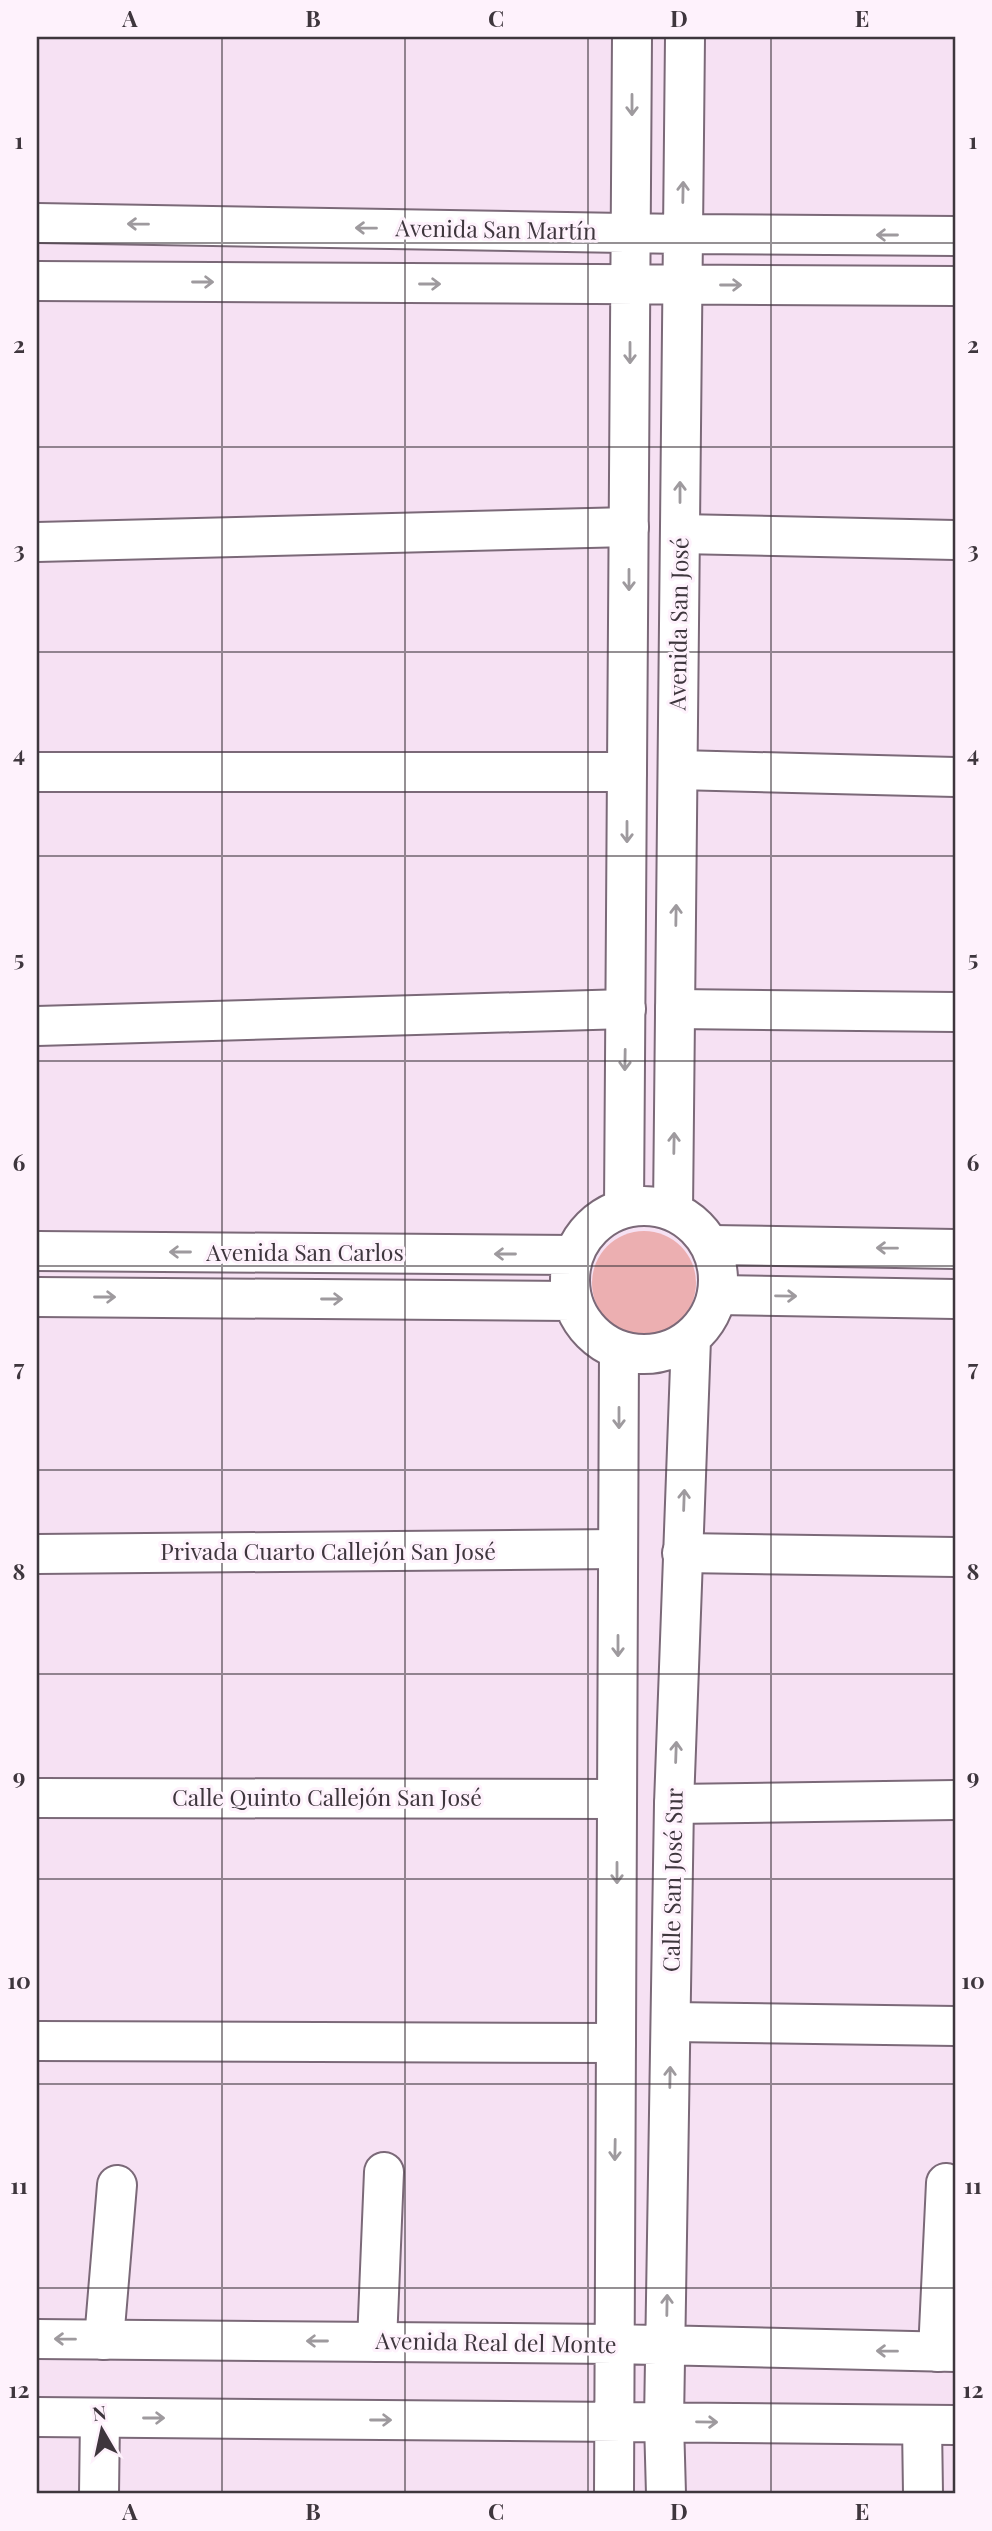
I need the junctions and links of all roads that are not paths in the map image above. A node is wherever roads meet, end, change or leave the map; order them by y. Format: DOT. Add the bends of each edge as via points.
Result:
graph roads {
  1 [pos="632,37"];
  2 [pos="685,37"];
  3 [pos="37,223"];
  4 [pos="632,233"];
  5 [pos="683,234"];
  6 [pos="955,236"];
  7 [pos="37,281"];
  8 [pos="630,285"];
  9 [pos="681,285"];
  10 [pos="955,286"];
  11 [pos="629,527"];
  12 [pos="680,534"];
  13 [pos="955,540"];
  14 [pos="37,542"];
  15 [pos="678,770"];
  16 [pos="37,772"];
  17 [pos="627,772"];
  18 [pos="955,777"];
  19 [pos="626,1009"];
  20 [pos="675,1009"];
  21 [pos="955,1012"];
  22 [pos="37,1027"];
  23 [pos="624,1208"];
  24 [pos="673,1211"];
  25 [pos="710,1245"];
  26 [pos="955,1249"];
  27 [pos="37,1251"];
  28 [pos="574,1255"];
  29 [pos="718,1295"];
  30 [pos="37,1297"];
  31 [pos="955,1299"];
  32 [pos="572,1301"];
  33 [pos="691,1339"];
  34 [pos="619,1350"];
  35 [pos="618,1549"];
  36 [pos="682,1553"];
  37 [pos="37,1554"];
  38 [pos="955,1557"];
  39 [pos="37,1798"];
  40 [pos="617,1799"];
  41 [pos="955,1800"];
  42 [pos="674,1804"];
  43 [pos="671,2022"];
  44 [pos="955,2026"];
  45 [pos="37,2040"];
  46 [pos="616,2043"];
  47 [pos="384,2172"];
  48 [pos="946,2183"];
  49 [pos="117,2185"];
  50 [pos="37,2339"];
  51 [pos="104,2340"];
  52 [pos="377,2342"];
  53 [pos="613,2344"];
  54 [pos="666,2345"];
  55 [pos="947,2352"];
  56 [pos="37,2417"];
  57 [pos="100,2417"];
  58 [pos="614,2421"];
  59 [pos="664,2422"];
  60 [pos="939,2425"];
  61 [pos="99,2494"];
  62 [pos="614,2494"];
  63 [pos="666,2494"];
  64 [pos="923,2494"];
  1 -- 4 [label="street, one-way"];
  5 -- 2 [label="street, Avenida San José, one-way"];
  4 -- 3 [label="street, Avenida San Martín, one-way"];
  4 -- 5 [label="street, Avenida San Martín"];
  4 -- 8 [label="street"];
  6 -- 5 [label="street, Avenida San Martín, one-way"];
  5 -- 9 [label="street, Avenida San José"];
  7 -- 8 [label="street, one-way"];
  8 -- 9 [label="street"];
  8 -- 11 [label="street, one-way"];
  9 -- 10 [label="street, one-way"];
  12 -- 9 [label="street, Avenida San José, one-way"];
  11 -- 14 [label="street"];
  11 -- 17 [label="street, one-way"];
  12 -- 13 [label="street"];
  12 -- 15 [label="street, Avenida San José"];
  15 -- 18 [label="street"];
  20 -- 15 [label="street, Avenida San José, one-way"];
  16 -- 17 [label="street"];
  17 -- 19 [label="street, one-way"];
  19 -- 22 [label="street"];
  19 -- 23 [label="street, one-way"];
  20 -- 21 [label="street"];
  24 -- 20 [label="street, Avenida San José, one-way"];
  23 -- 24 [label="street"];
  23 -- 28 [label="street" via="603,1218 586,1234"];
  24 -- 25 [label="street" via="695,1224"];
  26 -- 25 [label="street, one-way"];
  25 -- 29 [label="street" via="719,1270"];
  28 -- 27 [label="street, Avenida San Carlos, one-way"];
  28 -- 32 [label="street"];
  29 -- 31 [label="street, one-way"];
  29 -- 33 [label="street" via="708,1320"];
  30 -- 32 [label="street, Avenida San Carlos, one-way"];
  32 -- 34 [label="street" via="582,1322 598,1339"];
  33 -- 34 [label="street" via="668,1351 643,1354"];
  36 -- 33 [label="street, Calle San José Sur, one-way"];
  34 -- 35 [label="street, one-way"];
  35 -- 37 [label="street, Privada Cuarto Callejón San José"];
  35 -- 40 [label="street, one-way"];
  36 -- 38 [label="street"];
  42 -- 36 [label="street, Calle San José Sur, one-way"];
  39 -- 40 [label="street, Calle Quinto Callejón San José"];
  40 -- 46 [label="street, one-way"];
  41 -- 42 [label="street"];
  42 -- 43 [label="street, Calle San José Sur"];
  43 -- 44 [label="street"];
  54 -- 43 [label="street, Calle San José Sur, one-way"];
  45 -- 46 [label="street"];
  46 -- 53 [label="street, one-way"];
  47 -- 52 [label="street"];
  48 -- 55 [label="street"];
  49 -- 51 [label="street"];
  51 -- 50 [label="street, Avenida Real del Monte, one-way"];
  52 -- 51 [label="street, Avenida Real del Monte, one-way"];
  52 -- 53 [label="street, Avenida Real del Monte"];
  53 -- 54 [label="street, Avenida Real del Monte"];
  53 -- 58 [label="street"];
  55 -- 54 [label="street, Avenida Real del Monte, one-way"];
  54 -- 59 [label="street, Calle San José Sur"];
  56 -- 57 [label="street"];
  57 -- 58 [label="street, one-way"];
  57 -- 61 [label="street"];
  58 -- 59 [label="street"];
  58 -- 62 [label="street"];
  59 -- 60 [label="street, one-way"];
  59 -- 63 [label="street, Calle San José Sur"];
  60 -- 64 [label="street"];
}
